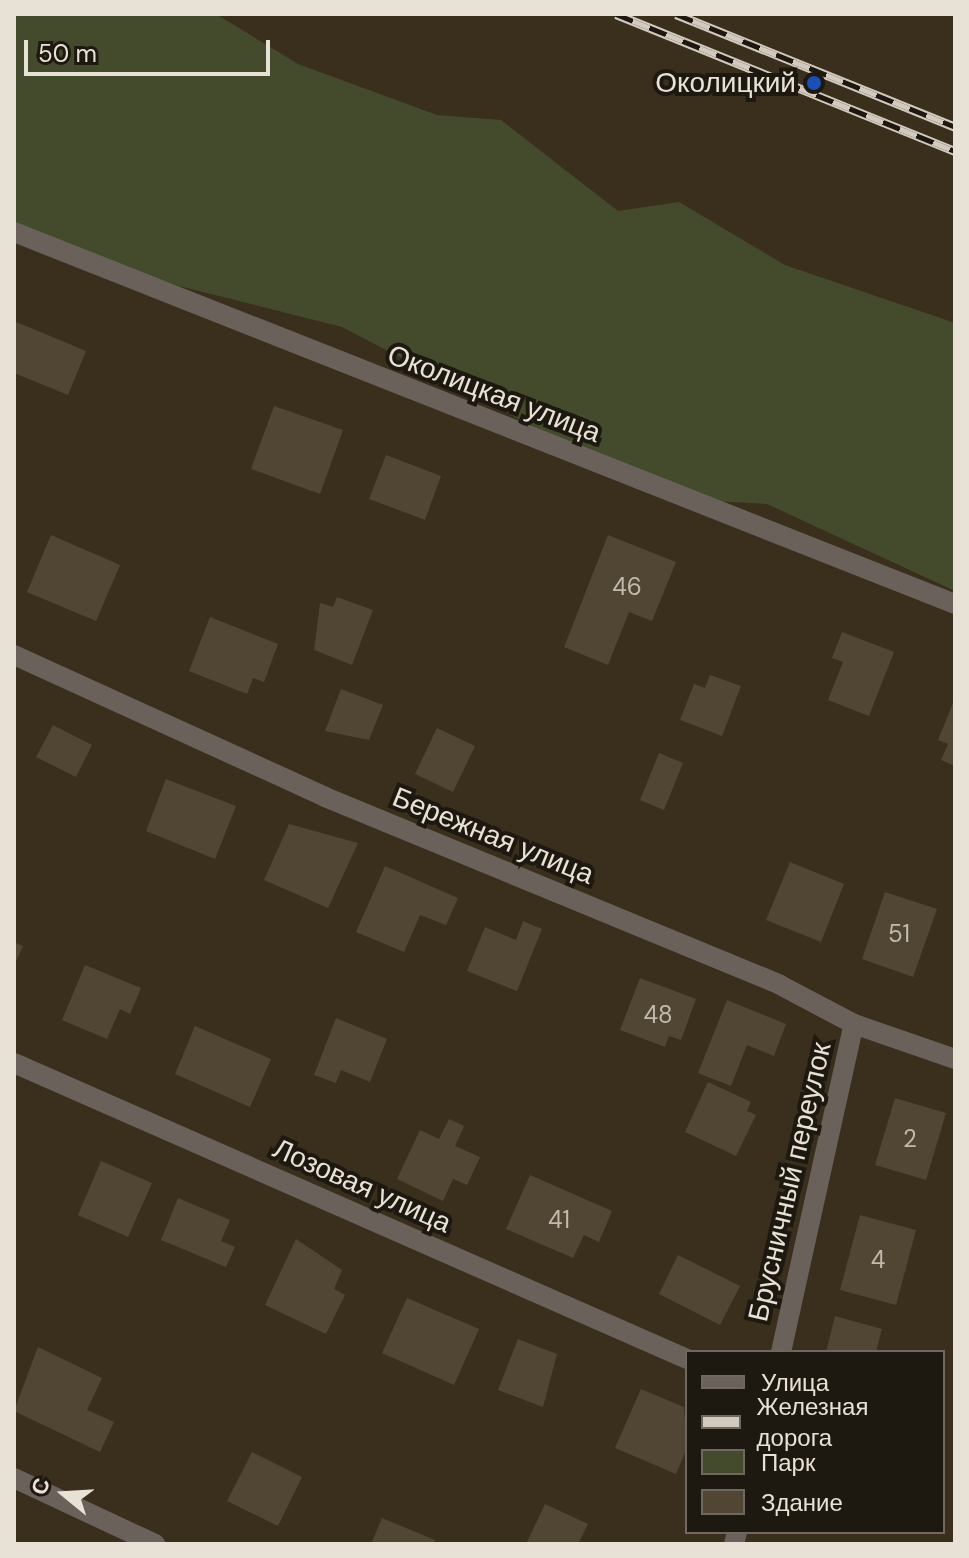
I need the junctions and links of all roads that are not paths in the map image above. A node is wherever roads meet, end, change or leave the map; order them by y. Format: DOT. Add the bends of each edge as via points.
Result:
graph roads {
  1 [pos="14,232"];
  2 [pos="955,604"];
  3 [pos="14,655"];
  4 [pos="854,1024"];
  5 [pos="955,1059"];
  6 [pos="14,1063"];
  7 [pos="781,1350"];
  8 [pos="685,1358"];
  9 [pos="14,1478"];
  10 [pos="155,1544"];
  1 -- 2 [label="street, Околицкая улица"];
  3 -- 4 [label="street, Бережная улица" via="325,797 780,985"];
  4 -- 5 [label="street, Бережная улица"];
  4 -- 7 [label="street, Брусничный переулок"];
  6 -- 8 [label="street, Лозовая улица"];
  9 -- 10 [label="street"];
}
